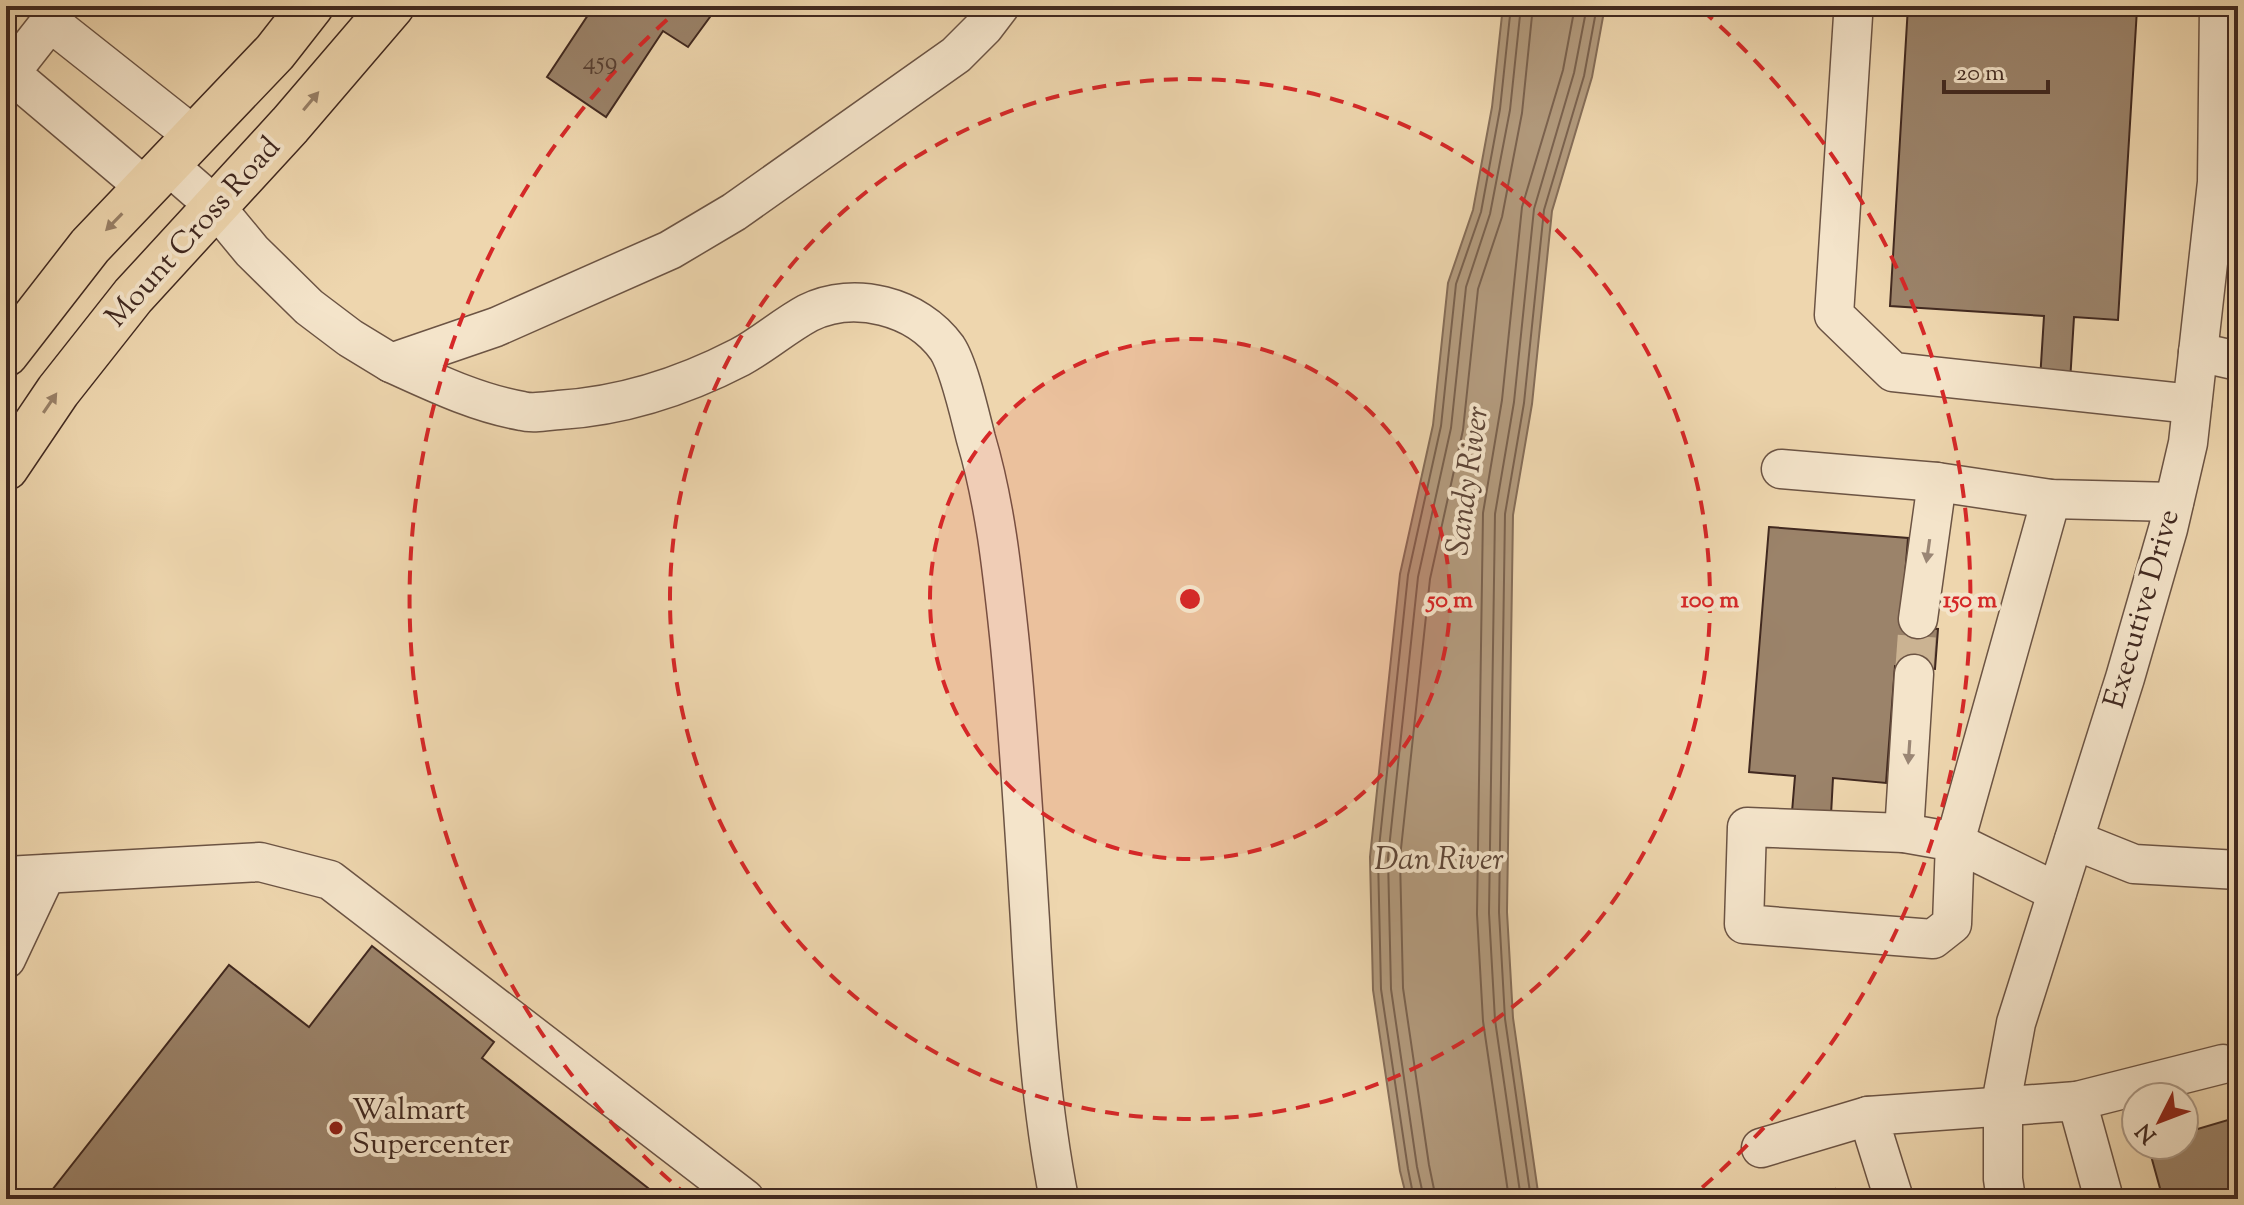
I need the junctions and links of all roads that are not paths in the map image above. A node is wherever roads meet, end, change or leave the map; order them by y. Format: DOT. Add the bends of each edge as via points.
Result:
graph roads {
  1 [pos="311,6"];
  2 [pos="392,6"];
  3 [pos="1000,6"];
  4 [pos="1851,6"];
  5 [pos="2219,6"];
  6 [pos="169,163"];
  7 [pos="214,205"];
  8 [pos="2198,352"];
  9 [pos="6,354"];
  10 [pos="2238,361"];
  11 [pos="391,363"];
  12 [pos="2192,404"];
  13 [pos="6,468"];
  14 [pos="1781,469"];
  15 [pos="1937,482"];
  16 [pos="2051,499"];
  17 [pos="2174,502"];
  18 [pos="1918,619"];
  19 [pos="1914,674"];
  20 [pos="1904,833"];
  21 [pos="2074,840"];
  22 [pos="1955,842"];
  23 [pos="2238,870"];
  24 [pos="46,874"];
  25 [pos="6,876"];
  26 [pos="2057,892"];
  27 [pos="6,959"];
  28 [pos="2223,1064"];
  29 [pos="2077,1101"];
  30 [pos="2003,1105"];
  31 [pos="1868,1116"];
  32 [pos="1761,1148"];
  33 [pos="745,1199"];
  34 [pos="1059,1199"];
  35 [pos="1894,1199"];
  36 [pos="2006,1199"];
  37 [pos="2104,1199"];
  38 [pos="2113,1199"];
  39 [pos="2128,1199"];
  1 -- 6 [label="main road, Mount Cross Road" via="275,52"];
  7 -- 2 [label="main road, Mount Cross Road, one-way"];
  3 -- 11 [label="street" via="956,55 734,212 670,250 496,327"];
  4 -- 12 [label="street" via="1834,315 1893,372"];
  5 -- 8 [label="street, Executive Drive" via="2217,182"];
  6 -- 6 [label="street" via="50,22 10,73 95,145"];
  6 -- 7 [label="street"];
  6 -- 9 [label="main road, Mount Cross Road, one-way" via="90,246"];
  7 -- 11 [label="street" via="309,307"];
  13 -- 7 [label="main road, Mount Cross Road, one-way" via="133,296"];
  8 -- 10 [label="street"];
  8 -- 12 [label="street, Executive Drive"];
  11 -- 34 [label="street" via="451,391 525,412 594,408 664,391 745,355 814,310 843,303 902,312 928,328 948,350 985,468 1000,554 1019,733 1037,1047"];
  12 -- 17 [label="street, Executive Drive"];
  14 -- 15 [label="street"];
  15 -- 16 [label="street"];
  15 -- 18 [label="street, one-way"];
  16 -- 17 [label="street"];
  16 -- 22 [label="street"];
  17 -- 21 [label="street, Executive Drive"];
  19 -- 20 [label="street, one-way"];
  20 -- 22 [label="street"];
  20 -- 22 [label="street" via="1747,827 1744,924 1933,939 1952,924"];
  21 -- 23 [label="street" via="2134,864"];
  21 -- 26 [label="street, Executive Drive"];
  22 -- 26 [label="street"];
  24 -- 25 [label="street"];
  24 -- 27 [label="street"];
  24 -- 33 [label="street" via="260,862 330,880"];
  26 -- 30 [label="street, Executive Drive" via="2016,1023"];
  28 -- 29 [label="street"];
  29 -- 30 [label="street"];
  29 -- 37 [label="street"];
  30 -- 31 [label="street"];
  30 -- 36 [label="street, Executive Drive"];
  31 -- 32 [label="street"];
  31 -- 35 [label="street"];
  38 -- 39 [label="street"];
}
